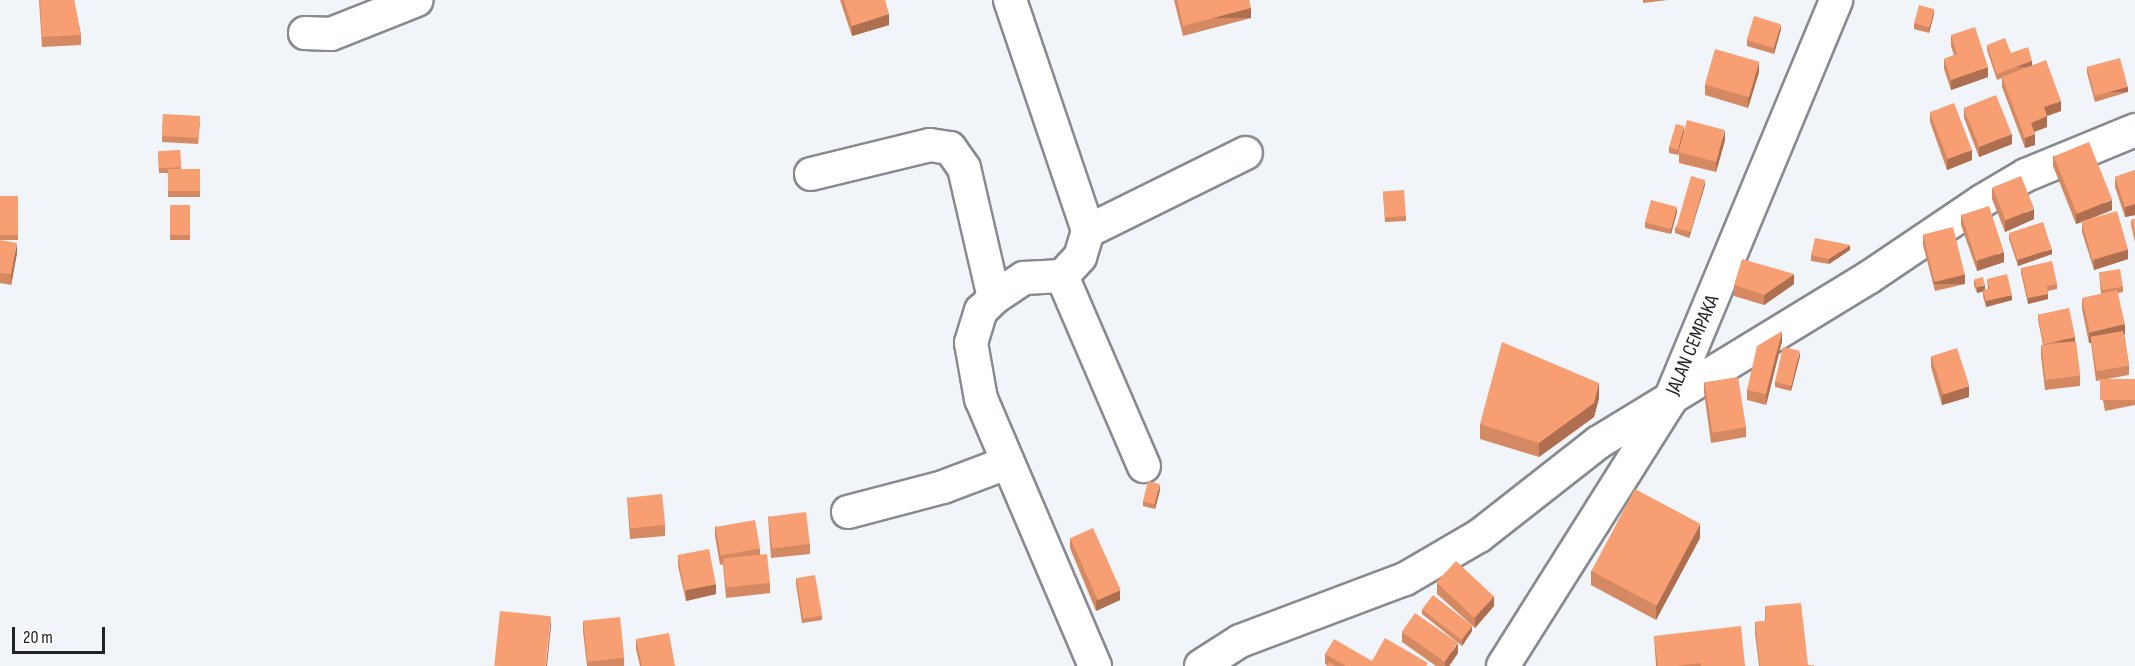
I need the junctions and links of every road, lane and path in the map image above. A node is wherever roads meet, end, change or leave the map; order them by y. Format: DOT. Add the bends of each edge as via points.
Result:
graph roads {
  1 [pos="417,0"];
  2 [pos="1010,0"];
  3 [pos="1836,0"];
  4 [pos="305,33"];
  5 [pos="2135,130"];
  6 [pos="1246,153"];
  7 [pos="811,174"];
  8 [pos="1088,231"];
  9 [pos="1062,276"];
  10 [pos="994,298"];
  11 [pos="1669,402"];
  12 [pos="1007,463"];
  13 [pos="1144,466"];
  14 [pos="848,512"];
  15 [pos="1513,663"];
  16 [pos="1095,666"];
  17 [pos="1201,666"];
  1 -- 4 [label="street" via="331,34"];
  2 -- 8 [label="street"];
  3 -- 11 [label="street, JALAN CEMPAKA"];
  5 -- 11 [label="street" via="2026,175"];
  6 -- 8 [label="street"];
  7 -- 10 [label="street" via="930,145 950,148 964,168"];
  8 -- 9 [label="street" via="1080,257"];
  9 -- 10 [label="street" via="1024,278"];
  9 -- 13 [label="street"];
  10 -- 12 [label="street" via="981,311 971,343 981,399"];
  11 -- 15 [label="street, JALAN CEMPAKA"];
  11 -- 17 [label="street" via="1599,442 1479,536 1405,579 1240,641"];
  12 -- 14 [label="street" via="943,488"];
  12 -- 16 [label="street"];
}
